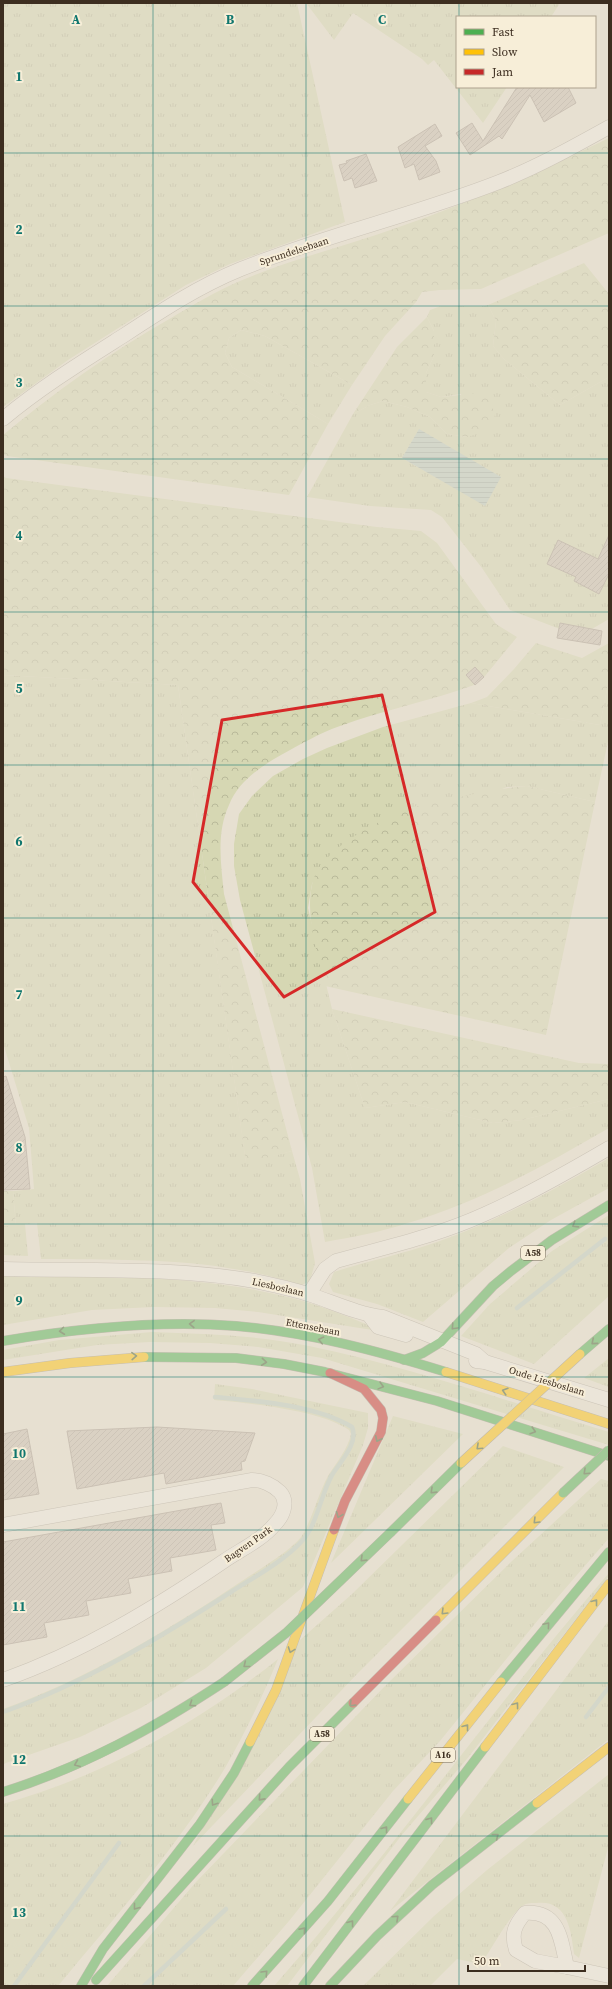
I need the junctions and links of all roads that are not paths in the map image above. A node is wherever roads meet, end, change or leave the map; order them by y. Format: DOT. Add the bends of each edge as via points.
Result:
graph roads {
  1 [pos="609,127"];
  2 [pos="3,419"];
  3 [pos="609,1148"];
  4 [pos="609,1205"];
  5 [pos="3,1269"];
  6 [pos="309,1294"];
  7 [pos="609,1329"];
  8 [pos="3,1340"];
  9 [pos="437,1345"];
  10 [pos="404,1360"];
  11 [pos="3,1372"];
  12 [pos="330,1373"];
  13 [pos="609,1400"];
  14 [pos="609,1424"];
  15 [pos="609,1450"];
  16 [pos="609,1456"];
  17 [pos="3,1525"];
  18 [pos="609,1552"];
  19 [pos="609,1584"];
  20 [pos="3,1680"];
  21 [pos="609,1747"];
  22 [pos="3,1792"];
  23 [pos="567,1967"];
  24 [pos="609,1976"];
  25 [pos="81,1986"];
  26 [pos="90,1986"];
  27 [pos="252,1986"];
  28 [pos="303,1986"];
  29 [pos="330,1986"];
  1 -- 2 [label="street, Sprundelsebaan" via="500,182 277,256 206,285 100,350 28,398"];
  3 -- 6 [label="street, Liesboslaan" via="541,1187 484,1215 423,1237 336,1261 325,1269"];
  4 -- 9 [label="main road, A58, one-way" via="552,1240 511,1271 493,1286"];
  5 -- 6 [label="street, Liesboslaan" via="204,1274 255,1281"];
  6 -- 9 [label="street, Oude Liesboslaan" via="369,1315 378,1327"];
  7 -- 22 [label="main road, one-way, bridge" via="461,1463 286,1633 224,1682 182,1711 114,1749"];
  10 -- 8 [label="main road, Ettensebaan, one-way" via="288,1333 206,1325 150,1323"];
  9 -- 10 [label="main road"];
  9 -- 13 [label="street, Oude Liesboslaan" via="469,1361 485,1362"];
  14 -- 10 [label="main road, Ettensebaan, one-way"];
  11 -- 12 [label="main road, one-way" via="97,1358 171,1356 270,1362"];
  12 -- 16 [label="main road, one-way" via="424,1397"];
  12 -- 25 [label="main road, one-way" via="364,1389 373,1398 382,1414 381,1432 343,1506 278,1684 234,1773 200,1824 103,1949"];
  15 -- 26 [label="main road, A58, one-way, bridge" via="289,1767"];
  17 -- 20 [label="street, Bagven Park" via="252,1480 274,1488 284,1501 282,1515 272,1528 182,1588 80,1647 34,1669"];
  27 -- 18 [label="main road, A16, one-way" via="328,1901 530,1645"];
  28 -- 19 [label="main road, A16, one-way"];
  29 -- 21 [label="main road, one-way" via="377,1936 432,1885"];
  23 -- 24 [label="street"];
}
